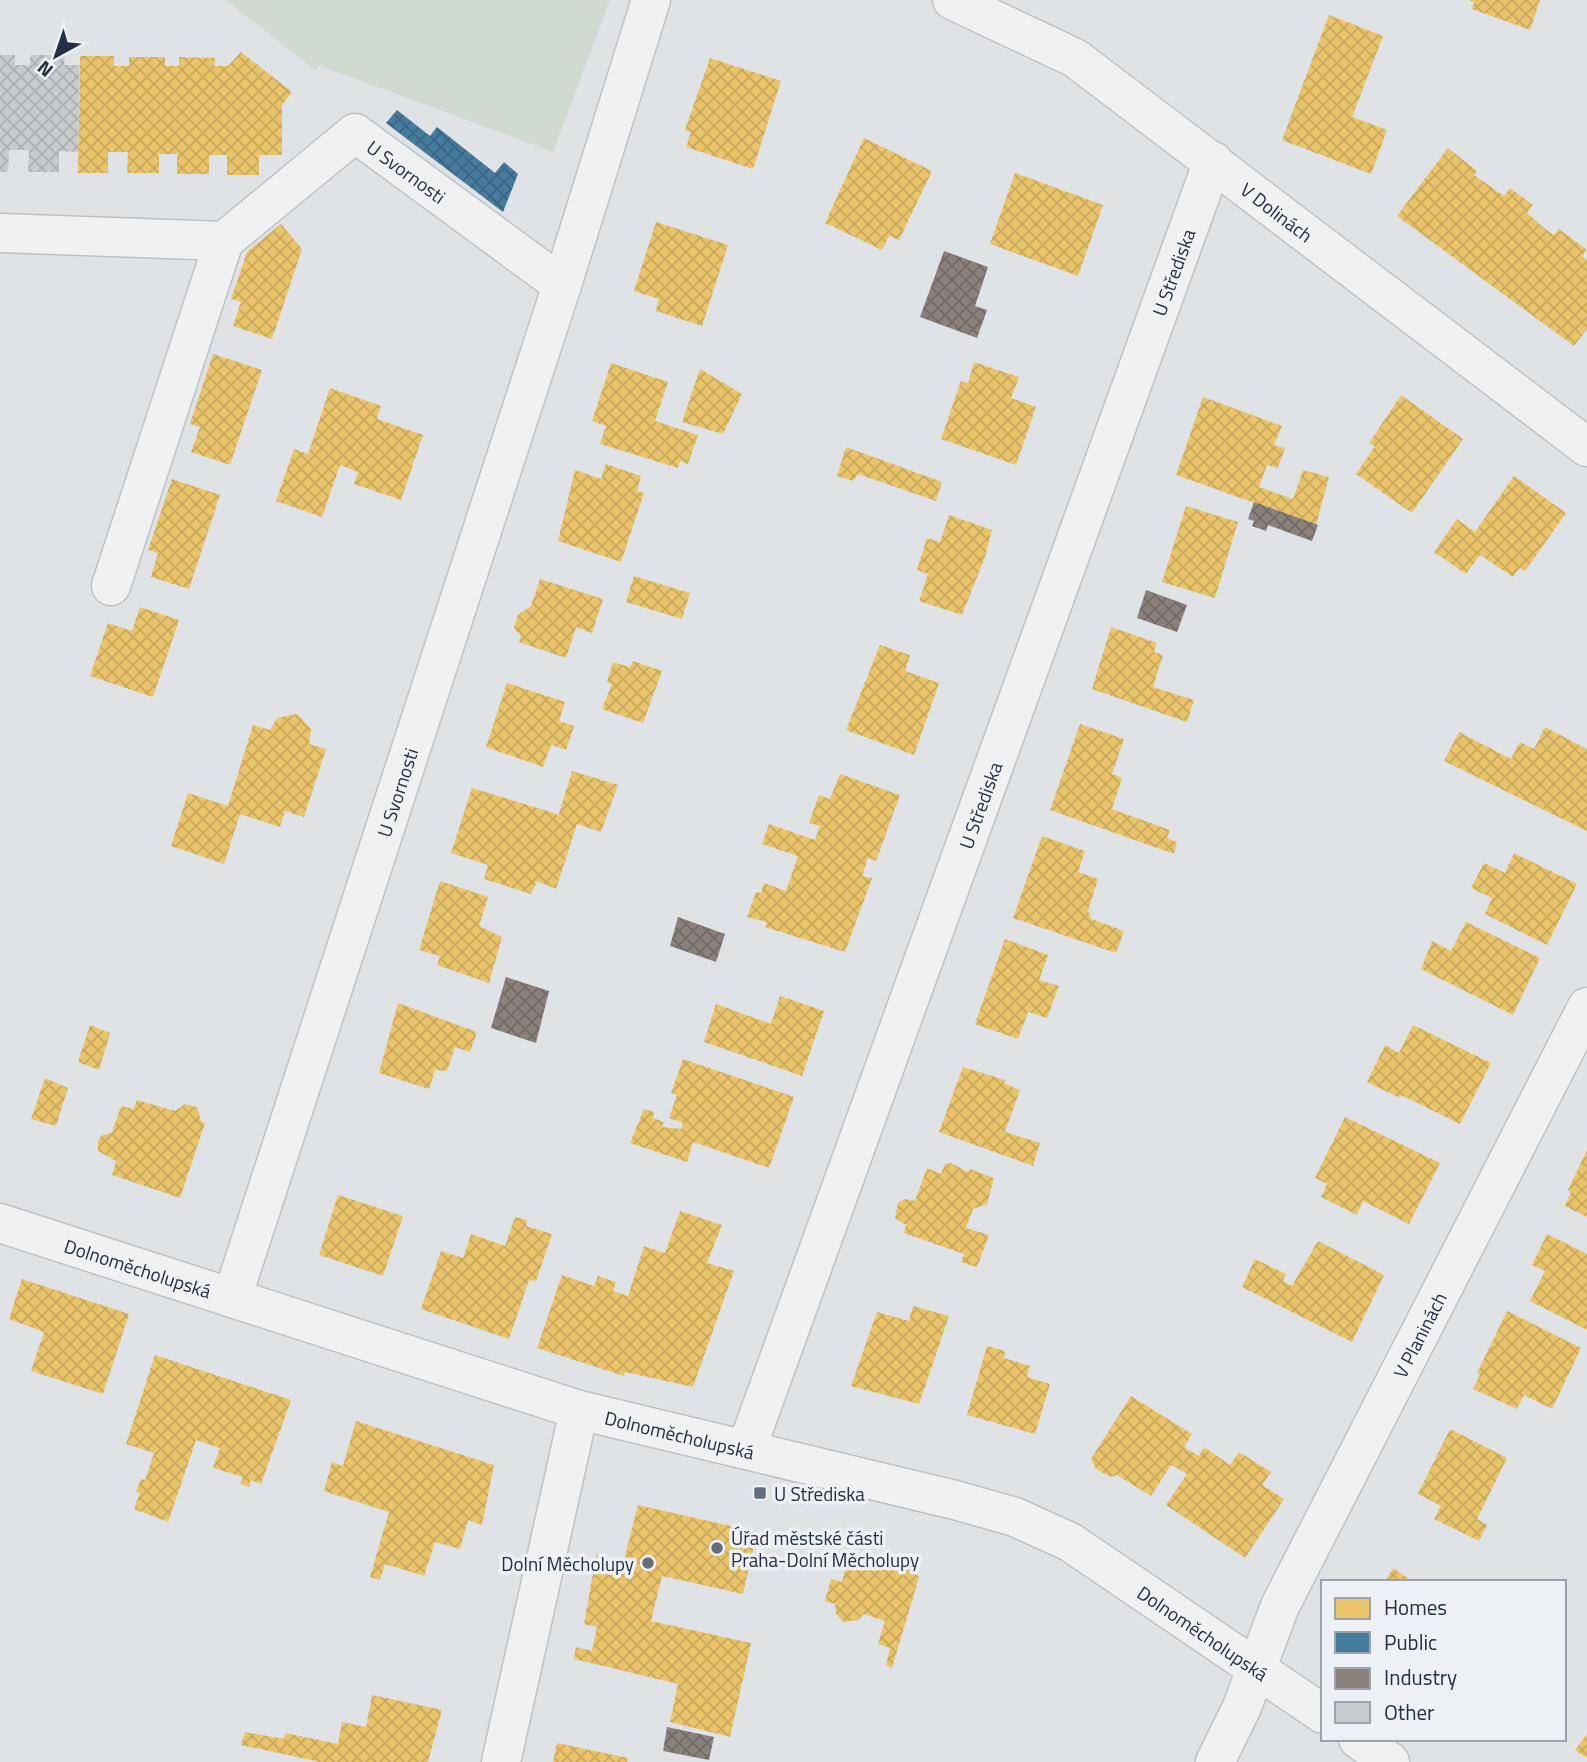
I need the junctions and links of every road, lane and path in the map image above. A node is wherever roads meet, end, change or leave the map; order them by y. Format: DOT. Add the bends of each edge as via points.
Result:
graph roads {
  1 [pos="652,0"];
  2 [pos="956,1"];
  3 [pos="1213,161"];
  4 [pos="0,233"];
  5 [pos="224,241"];
  6 [pos="562,285"];
  7 [pos="1587,447"];
  8 [pos="111,586"];
  9 [pos="1587,1007"];
  10 [pos="0,1223"];
  11 [pos="232,1298"];
  12 [pos="579,1410"];
  13 [pos="746,1450"];
  14 [pos="1256,1666"];
  15 [pos="1321,1713"];
  16 [pos="1361,1741"];
  17 [pos="501,1762"];
  18 [pos="1215,1762"];
  19 [pos="1390,1762"];
  1 -- 6 [label="street, U Svornosti"];
  2 -- 3 [label="street, V Dolinách" via="1075,58"];
  3 -- 7 [label="street, V Dolinách"];
  3 -- 13 [label="street, U Střediska"];
  4 -- 5 [label="street"];
  5 -- 6 [label="street, U Svornosti" via="355,133"];
  5 -- 8 [label="street"];
  6 -- 11 [label="street, U Svornosti"];
  9 -- 14 [label="street, V Planinách" via="1280,1606"];
  10 -- 11 [label="street, Dolnoměcholupská"];
  11 -- 12 [label="street, Dolnoměcholupská"];
  12 -- 13 [label="street, Dolnoměcholupská"];
  12 -- 17 [label="street"];
  13 -- 14 [label="street, Dolnoměcholupská" via="1015,1517 1070,1542"];
  14 -- 15 [label="street, Dolnoměcholupská"];
  14 -- 18 [label="street, V Planinách"];
  16 -- 19 [label="street"];
}
